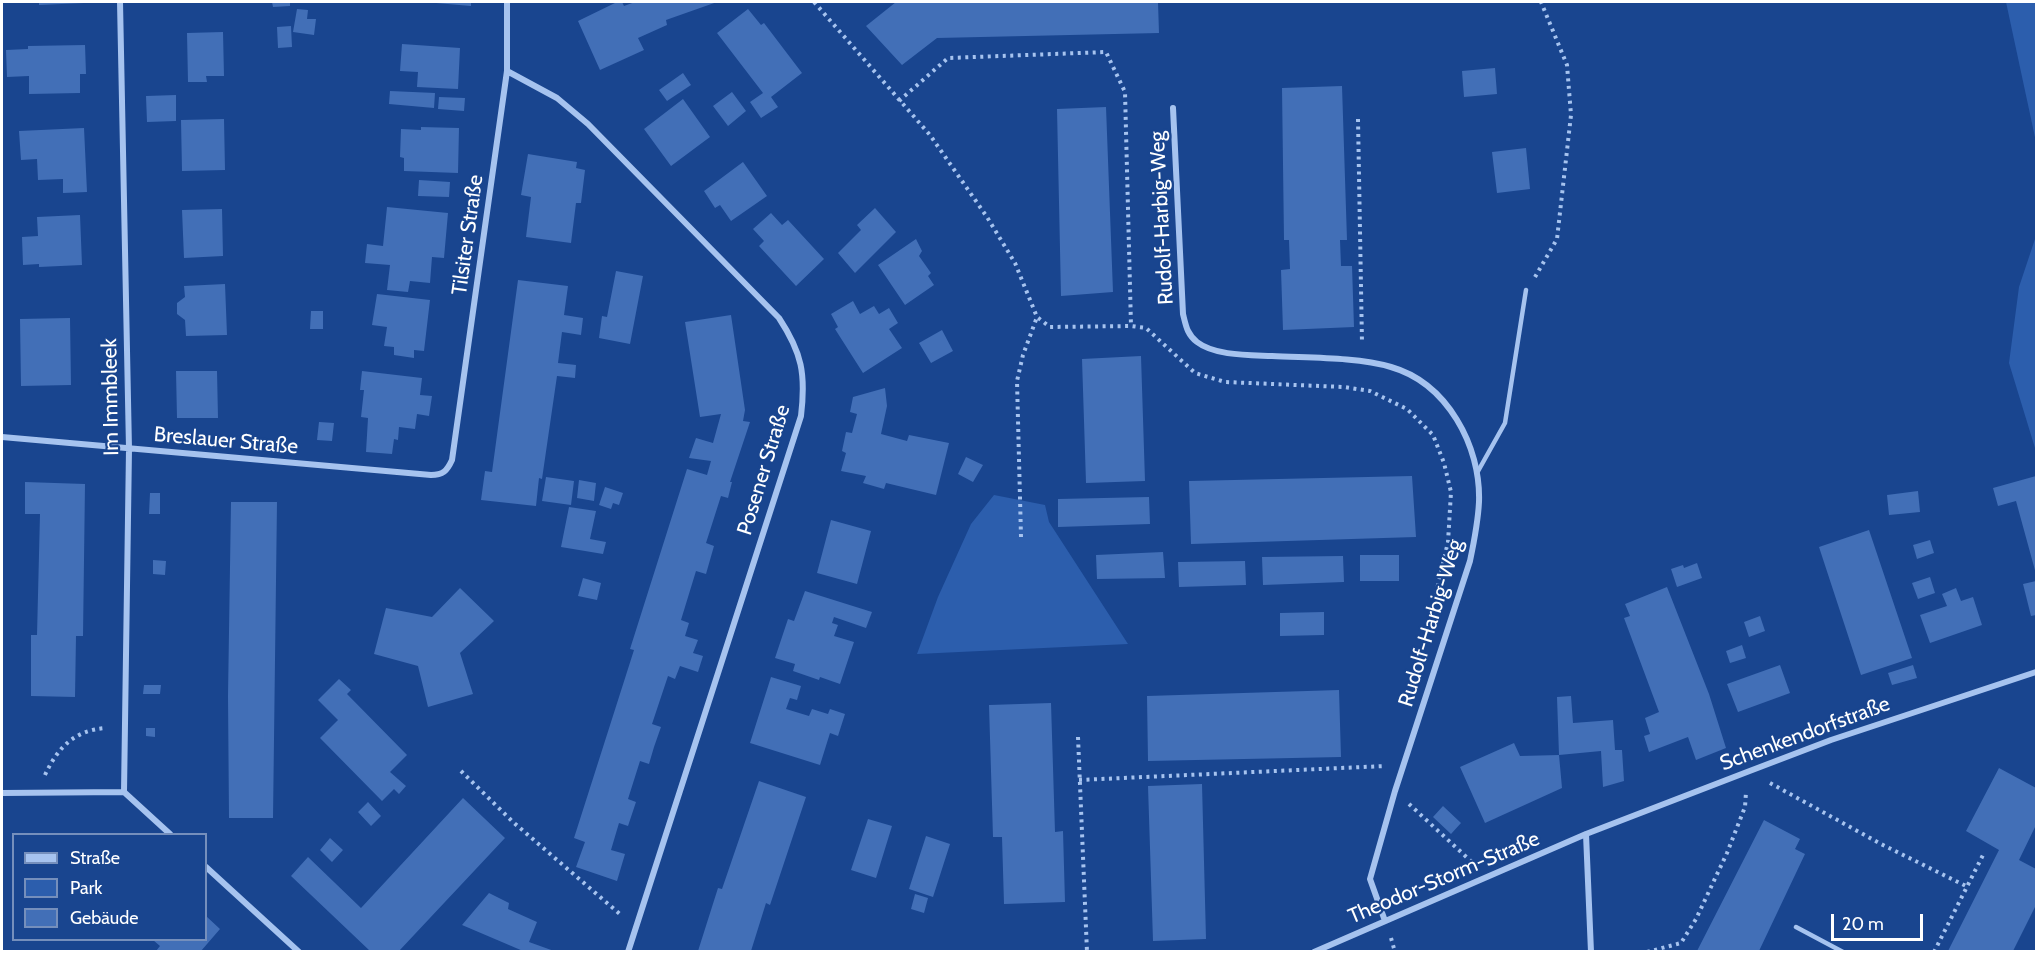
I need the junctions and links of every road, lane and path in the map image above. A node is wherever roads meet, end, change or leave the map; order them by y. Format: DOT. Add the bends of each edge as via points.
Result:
graph roads {
  1 [pos="120,2"];
  2 [pos="507,2"];
  3 [pos="814,2"];
  4 [pos="1541,2"];
  5 [pos="507,71"];
  6 [pos="899,101"];
  7 [pos="1173,108"];
  8 [pos="1358,119"];
  9 [pos="1527,290"];
  10 [pos="1037,317"];
  11 [pos="1131,326"];
  12 [pos="1362,362"];
  13 [pos="2,437"];
  14 [pos="129,449"];
  15 [pos="447,471"];
  16 [pos="1477,473"];
  17 [pos="1021,537"];
  18 [pos="1435,598"];
  19 [pos="2037,672"];
  20 [pos="125,728"];
  21 [pos="1078,737"];
  22 [pos="1403,766"];
  23 [pos="461,771"];
  24 [pos="1747,772"];
  25 [pos="1079,780"];
  26 [pos="1395,791"];
  27 [pos="37,792"];
  28 [pos="124,792"];
  29 [pos="2,793"];
  30 [pos="169,833"];
  31 [pos="1586,834"];
  32 [pos="1984,853"];
  33 [pos="207,868"];
  34 [pos="1487,876"];
  35 [pos="1966,886"];
  36 [pos="1385,921"];
  37 [pos="635,927"];
  38 [pos="1796,927"];
  39 [pos="299,951"];
  40 [pos="628,951"];
  41 [pos="1087,951"];
  42 [pos="1314,951"];
  43 [pos="1591,951"];
  44 [pos="1647,951"];
  45 [pos="1843,951"];
  46 [pos="1934,951"];
  1 -- 14 [label="street, Im Immbleek"];
  2 -- 5 [label="street, Tilsiter Straße"];
  3 -- 6 [label="path"];
  4 -- 9 [label="path" via="1567,65 1571,115 1557,239"];
  5 -- 15 [label="street, Tilsiter Straße" via="452,460"];
  5 -- 37 [label="street, Posener Straße" via="557,98 588,124 779,318 801,362 801,416"];
  6 -- 10 [label="path" via="930,135 987,217 1015,263"];
  6 -- 11 [label="path" via="948,58 1106,52 1125,92"];
  7 -- 12 [label="street, Rudolf-Harbig-Weg" via="1183,314 1188,332 1198,344 1224,353"];
  8 -- 12 [label="path"];
  9 -- 16 [label="lane" via="1505,423"];
  10 -- 11 [label="path" via="1050,327"];
  10 -- 17 [label="path" via="1017,381"];
  11 -- 18 [label="path" via="1146,328 1195,373 1225,382 1370,391 1407,409 1432,435 1451,492 1448,542"];
  12 -- 16 [label="street, Rudolf-Harbig-Weg" via="1391,367 1436,391 1462,429"];
  13 -- 14 [label="street, Breslauer Straße"];
  14 -- 15 [label="street, Breslauer Straße" via="431,475"];
  14 -- 20 [label="street, Im Immbleek"];
  16 -- 22 [label="street, Rudolf-Harbig-Weg" via="1479,510 1470,561"];
  19 -- 24 [label="street, Schenkendorfstraße"];
  20 -- 27 [label="path" via="94,729 73,737 53,759"];
  20 -- 28 [label="street, Im Immbleek"];
  21 -- 25 [label="path"];
  22 -- 25 [label="path"];
  22 -- 26 [label="street, Rudolf-Harbig-Weg"];
  23 -- 37 [label="path" via="513,822"];
  24 -- 31 [label="street, Schenkendorfstraße"];
  24 -- 35 [label="path"];
  24 -- 44 [label="path" via="1745,807 1696,920 1681,943"];
  25 -- 41 [label="path"];
  26 -- 34 [label="path"];
  26 -- 36 [label="street, Rudolf-Harbig-Weg" via="1370,879"];
  27 -- 28 [label="street"];
  27 -- 29 [label="street"];
  28 -- 30 [label="street"];
  31 -- 34 [label="street, Theodor-Storm-Straße"];
  31 -- 43 [label="street"];
  32 -- 35 [label="path"];
  33 -- 39 [label="street"];
  34 -- 36 [label="street, Theodor-Storm-Straße"];
  35 -- 46 [label="path"];
  36 -- 42 [label="street, Theodor-Storm-Straße"];
  37 -- 40 [label="street, Posener Straße"];
  38 -- 45 [label="lane"];
}
